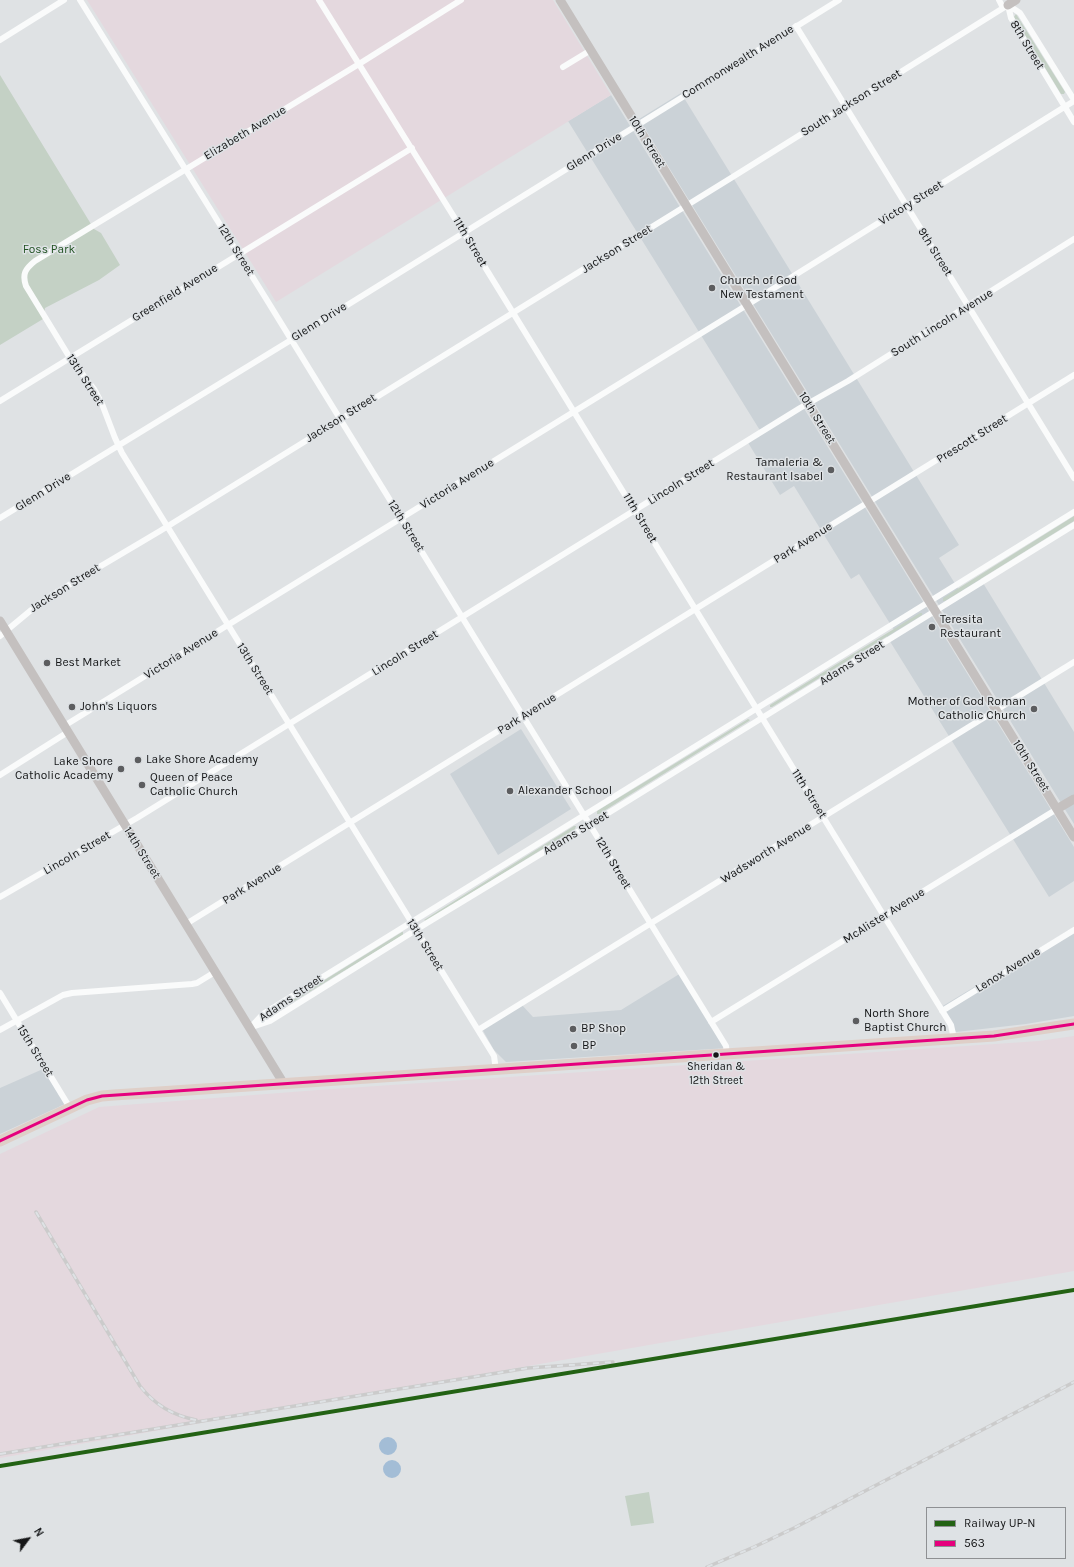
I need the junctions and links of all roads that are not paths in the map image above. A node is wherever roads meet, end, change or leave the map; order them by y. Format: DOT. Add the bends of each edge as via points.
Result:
graph roads {
  1 [pos="64,0"];
  2 [pos="80,0"];
  3 [pos="319,0"];
  4 [pos="461,0"];
  5 [pos="560,0"];
  6 [pos="839,0"];
  7 [pos="999,0"];
  8 [pos="1016,0"];
  9 [pos="1005,6"];
  10 [pos="796,26"];
  11 [pos="0,40"];
  12 [pos="591,50"];
  13 [pos="359,64"];
  14 [pos="563,67"];
  15 [pos="1074,100"];
  16 [pos="845,107"];
  17 [pos="1065,107"];
  18 [pos="1074,122"];
  19 [pos="637,125"];
  20 [pos="412,148"];
  21 [pos="184,170"];
  22 [pos="686,206"];
  23 [pos="906,206"];
  24 [pos="464,232"];
  25 [pos="1074,239"];
  26 [pos="238,254"];
  27 [pos="28,266"];
  28 [pos="747,305"];
  29 [pos="968,307"];
  30 [pos="513,313"];
  31 [pos="291,340"];
  32 [pos="70,358"];
  33 [pos="1074,375"];
  34 [pos="0,401"];
  35 [pos="808,404"];
  36 [pos="1028,404"];
  37 [pos="575,412"];
  38 [pos="340,419"];
  39 [pos="118,445"];
  40 [pos="1074,478"];
  41 [pos="869,503"];
  42 [pos="635,511"];
  43 [pos="1074,512"];
  44 [pos="0,518"];
  45 [pos="401,518"];
  46 [pos="1074,525"];
  47 [pos="167,526"];
  48 [pos="929,602"];
  49 [pos="696,610"];
  50 [pos="935,612"];
  51 [pos="462,617"];
  52 [pos="0,622"];
  53 [pos="228,625"];
  54 [pos="3,633"];
  55 [pos="1074,662"];
  56 [pos="757,709"];
  57 [pos="996,710"];
  58 [pos="523,716"];
  59 [pos="763,718"];
  60 [pos="289,724"];
  61 [pos="66,729"];
  62 [pos="0,775"];
  63 [pos="1074,798"];
  64 [pos="1057,809"];
  65 [pos="584,816"];
  66 [pos="823,817"];
  67 [pos="350,823"];
  68 [pos="125,825"];
  69 [pos="590,825"];
  70 [pos="1074,837"];
  71 [pos="0,897"];
  72 [pos="884,916"];
  73 [pos="411,922"];
  74 [pos="186,924"];
  75 [pos="650,924"];
  76 [pos="416,930"];
  77 [pos="1074,930"];
  78 [pos="215,972"];
  79 [pos="0,993"];
  80 [pos="942,1011"];
  81 [pos="17,1021"];
  82 [pos="711,1022"];
  83 [pos="1074,1024"];
  84 [pos="250,1028"];
  85 [pos="0,1030"];
  86 [pos="478,1030"];
  87 [pos="954,1039"];
  88 [pos="727,1054"];
  89 [pos="496,1070"];
  90 [pos="284,1084"];
  91 [pos="70,1108"];
  92 [pos="0,1141"];
  1 -- 11 [label="street"];
  2 -- 21 [label="street, 12th Street"];
  3 -- 13 [label="street, 11th Street"];
  4 -- 13 [label="street, Elizabeth Avenue"];
  5 -- 12 [label="street, 10th Street"];
  6 -- 10 [label="street, Commonwealth Avenue"];
  7 -- 9 [label="street, 8th Street"];
  8 -- 9 [label="street, South Jackson Street"];
  9 -- 15 [label="street, 8th Street" via="1020,13"];
  9 -- 16 [label="street, South Jackson Street"];
  9 -- 17 [label="street, 8th Street"];
  10 -- 16 [label="street, 9th Street"];
  10 -- 19 [label="street, Commonwealth Avenue"];
  12 -- 14 [label="street"];
  12 -- 19 [label="street, 10th Street"];
  13 -- 20 [label="street, 11th Street"];
  13 -- 21 [label="street, Elizabeth Avenue"];
  15 -- 17 [label="street, Victory Street"];
  16 -- 22 [label="street, South Jackson Street"];
  16 -- 23 [label="street, 9th Street"];
  17 -- 18 [label="street, 8th Street"];
  17 -- 23 [label="street, Victory Street"];
  19 -- 22 [label="street, 10th Street"];
  19 -- 24 [label="street, Glenn Drive"];
  20 -- 24 [label="street, 11th Street"];
  20 -- 26 [label="street, Greenfield Avenue"];
  21 -- 26 [label="street, 12th Street"];
  21 -- 27 [label="street, Elizabeth Avenue"];
  22 -- 28 [label="street, 10th Street"];
  22 -- 30 [label="street, Jackson Street"];
  23 -- 28 [label="street, Victory Street"];
  23 -- 29 [label="street, 9th Street"];
  24 -- 30 [label="street, 11th Street"];
  24 -- 31 [label="street, Glenn Drive"];
  25 -- 29 [label="street, South Lincoln Avenue"];
  26 -- 31 [label="street, 12th Street"];
  26 -- 32 [label="street, Greenfield Avenue"];
  27 -- 32 [label="street, 13th Street" via="24,274 26,286"];
  28 -- 35 [label="street, 10th Street"];
  28 -- 37 [label="street, Victoria Avenue"];
  29 -- 35 [label="street, South Lincoln Avenue"];
  29 -- 36 [label="street, 9th Street"];
  30 -- 37 [label="street, 11th Street"];
  30 -- 38 [label="street, Jackson Street"];
  31 -- 38 [label="street, 12th Street"];
  31 -- 39 [label="street, Glenn Drive"];
  32 -- 34 [label="street, Greenfield Avenue"];
  32 -- 39 [label="street, 13th Street" via="86,377 102,404"];
  33 -- 36 [label="street, Prescott Street"];
  35 -- 41 [label="street, 10th Street"];
  35 -- 42 [label="street, Lincoln Street"];
  36 -- 40 [label="street, 9th Street"];
  36 -- 41 [label="street, Prescott Street"];
  37 -- 42 [label="street, 11th Street"];
  37 -- 45 [label="street, Victoria Avenue"];
  38 -- 45 [label="street, 12th Street"];
  38 -- 47 [label="street, Jackson Street"];
  39 -- 44 [label="street, Glenn Drive"];
  39 -- 47 [label="street, 13th Street"];
  41 -- 48 [label="street, 10th Street"];
  41 -- 49 [label="street, Park Avenue"];
  42 -- 49 [label="street, 11th Street"];
  42 -- 51 [label="street, Lincoln Street"];
  43 -- 48 [label="street, Adams Street"];
  45 -- 51 [label="street, 12th Street"];
  45 -- 53 [label="street, Victoria Avenue"];
  46 -- 50 [label="street, Adams Street"];
  47 -- 53 [label="street, 13th Street"];
  47 -- 54 [label="street, Jackson Street" via="52,595"];
  48 -- 50 [label="street, 10th Street"];
  48 -- 56 [label="street, Adams Street"];
  49 -- 56 [label="street, 11th Street"];
  49 -- 58 [label="street, Park Avenue"];
  50 -- 57 [label="street, 10th Street"];
  50 -- 59 [label="street, Adams Street"];
  51 -- 58 [label="street, 12th Street"];
  51 -- 60 [label="street, Lincoln Street"];
  52 -- 54 [label="street, 14th Street"];
  53 -- 60 [label="street, 13th Street"];
  53 -- 61 [label="street, Victoria Avenue"];
  54 -- 61 [label="street, 14th Street"];
  55 -- 57 [label="street, Wadsworth Avenue"];
  56 -- 59 [label="street, 11th Street"];
  56 -- 65 [label="street, Adams Street"];
  57 -- 64 [label="street, 10th Street"];
  57 -- 66 [label="street, Wadsworth Avenue"];
  58 -- 65 [label="street, 12th Street"];
  58 -- 67 [label="street, Park Avenue"];
  59 -- 66 [label="street, 11th Street"];
  59 -- 69 [label="street, Adams Street"];
  60 -- 67 [label="street, 13th Street"];
  60 -- 68 [label="street, Lincoln Street"];
  61 -- 62 [label="street, Victoria Avenue"];
  61 -- 68 [label="street, 14th Street"];
  63 -- 64 [label="street"];
  64 -- 70 [label="street, 10th Street"];
  64 -- 72 [label="street, McAlister Avenue"];
  65 -- 69 [label="street, 12th Street"];
  65 -- 73 [label="street, Adams Street"];
  66 -- 72 [label="street, 11th Street"];
  66 -- 75 [label="street, Wadsworth Avenue"];
  67 -- 73 [label="street, 13th Street"];
  67 -- 74 [label="street, Park Avenue"];
  68 -- 71 [label="street, Lincoln Street"];
  68 -- 74 [label="street, 14th Street"];
  69 -- 75 [label="street, 12th Street"];
  69 -- 76 [label="street, Adams Street"];
  72 -- 80 [label="street, 11th Street"];
  72 -- 82 [label="street, McAlister Avenue"];
  73 -- 76 [label="street, 13th Street"];
  73 -- 84 [label="street, Adams Street" via="263,1014"];
  74 -- 78 [label="street, 14th Street"];
  75 -- 82 [label="street, 12th Street"];
  75 -- 86 [label="street, Wadsworth Avenue"];
  76 -- 84 [label="street, Adams Street" via="270,1021"];
  76 -- 86 [label="street, 13th Street"];
  77 -- 80 [label="street, Lenox Avenue"];
  78 -- 81 [label="street" via="192,984 63,995"];
  78 -- 84 [label="street, 14th Street"];
  79 -- 81 [label="street, 15th Street"];
  80 -- 87 [label="street, 11th Street" via="951,1025"];
  81 -- 85 [label="street"];
  81 -- 91 [label="street, 15th Street"];
  82 -- 88 [label="street, 12th Street" via="726,1046"];
  83 -- 87 [label="highway"];
  84 -- 90 [label="street, 14th Street"];
  86 -- 89 [label="street, 13th Street" via="494,1056"];
  87 -- 88 [label="highway"];
  88 -- 89 [label="highway"];
  89 -- 90 [label="highway"];
  90 -- 91 [label="highway" via="108,1095"];
  91 -- 92 [label="highway"];
}
